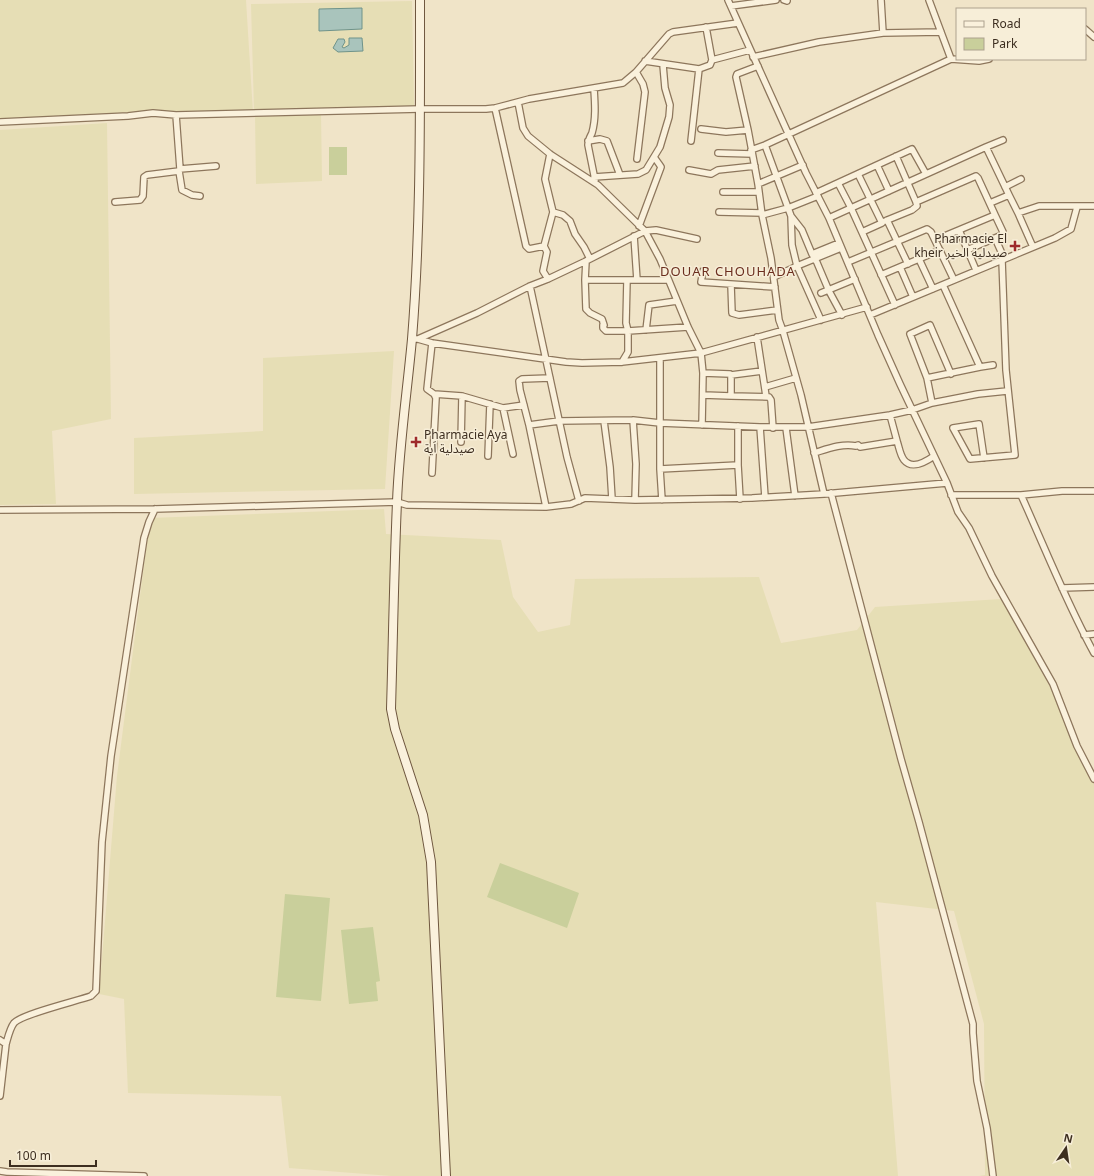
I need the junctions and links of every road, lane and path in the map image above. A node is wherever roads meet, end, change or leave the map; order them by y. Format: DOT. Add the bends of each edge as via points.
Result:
graph roads {
  1 [pos="420,0"];
  2 [pos="776,0"];
  3 [pos="784,0"];
  4 [pos="787,0"];
  5 [pos="881,0"];
  6 [pos="928,0"];
  7 [pos="729,3"];
  8 [pos="738,23"];
  9 [pos="706,27"];
  10 [pos="1086,30"];
  11 [pos="941,32"];
  12 [pos="883,33"];
  13 [pos="1094,37"];
  14 [pos="750,50"];
  15 [pos="753,57"];
  16 [pos="712,60"];
  17 [pos="951,60"];
  18 [pos="984,60"];
  19 [pos="645,61"];
  20 [pos="663,65"];
  21 [pos="758,66"];
  22 [pos="699,69"];
  23 [pos="636,72"];
  24 [pos="594,89"];
  25 [pos="518,102"];
  26 [pos="495,108"];
  27 [pos="420,109"];
  28 [pos="176,115"];
  29 [pos="0,122"];
  30 [pos="701,129"];
  31 [pos="748,130"];
  32 [pos="789,133"];
  33 [pos="1003,140"];
  34 [pos="588,141"];
  35 [pos="691,141"];
  36 [pos="765,145"];
  37 [pos="986,147"];
  38 [pos="752,152"];
  39 [pos="718,153"];
  40 [pos="550,154"];
  41 [pos="896,156"];
  42 [pos="654,157"];
  43 [pos="637,159"];
  44 [pos="803,165"];
  45 [pos="876,165"];
  46 [pos="216,166"];
  47 [pos="755,166"];
  48 [pos="180,170"];
  49 [pos="689,170"];
  50 [pos="858,174"];
  51 [pos="926,174"];
  52 [pos="620,175"];
  53 [pos="594,177"];
  54 [pos="777,177"];
  55 [pos="1021,179"];
  56 [pos="908,182"];
  57 [pos="838,183"];
  58 [pos="758,184"];
  59 [pos="598,185"];
  60 [pos="1005,187"];
  61 [pos="889,191"];
  62 [pos="723,192"];
  63 [pos="759,192"];
  64 [pos="817,194"];
  65 [pos="1008,195"];
  66 [pos="200,196"];
  67 [pos="870,199"];
  68 [pos="115,202"];
  69 [pos="916,202"];
  70 [pos="990,203"];
  71 [pos="1094,206"];
  72 [pos="1077,207"];
  73 [pos="788,208"];
  74 [pos="851,208"];
  75 [pos="553,212"];
  76 [pos="720,212"];
  77 [pos="1018,213"];
  78 [pos="762,214"];
  79 [pos="995,215"];
  80 [pos="791,216"];
  81 [pos="829,218"];
  82 [pos="884,222"];
  83 [pos="639,226"];
  84 [pos="959,230"];
  85 [pos="644,231"];
  86 [pos="862,232"];
  87 [pos="634,236"];
  88 [pos="995,238"];
  89 [pos="697,240"];
  90 [pos="935,240"];
  91 [pos="897,241"];
  92 [pos="840,245"];
  93 [pos="544,246"];
  94 [pos="1033,247"];
  95 [pos="940,250"];
  96 [pos="967,250"];
  97 [pos="871,252"];
  98 [pos="813,256"];
  99 [pos="919,259"];
  100 [pos="1003,259"];
  101 [pos="588,260"];
  102 [pos="848,262"];
  103 [pos="908,264"];
  104 [pos="797,266"];
  105 [pos="900,267"];
  106 [pos="976,270"];
  107 [pos="703,271"];
  108 [pos="881,275"];
  109 [pos="774,277"];
  110 [pos="548,279"];
  111 [pos="855,279"];
  112 [pos="584,280"];
  113 [pos="627,280"];
  114 [pos="637,280"];
  115 [pos="668,280"];
  116 [pos="954,280"];
  117 [pos="731,285"];
  118 [pos="943,285"];
  119 [pos="530,286"];
  120 [pos="775,287"];
  121 [pos="933,289"];
  122 [pos="829,291"];
  123 [pos="821,293"];
  124 [pos="913,297"];
  125 [pos="677,301"];
  126 [pos="895,305"];
  127 [pos="867,307"];
  128 [pos="777,310"];
  129 [pos="842,315"];
  130 [pos="870,315"];
  131 [pos="821,320"];
  132 [pos="688,327"];
  133 [pos="646,330"];
  134 [pos="628,331"];
  135 [pos="783,331"];
  136 [pos="757,337"];
  137 [pos="415,339"];
  138 [pos="432,343"];
  139 [pos="701,353"];
  140 [pos="660,358"];
  141 [pos="546,359"];
  142 [pos="622,362"];
  143 [pos="993,365"];
  144 [pos="980,367"];
  145 [pos="762,371"];
  146 [pos="703,373"];
  147 [pos="951,374"];
  148 [pos="731,375"];
  149 [pos="550,378"];
  150 [pos="796,378"];
  151 [pos="927,378"];
  152 [pos="765,387"];
  153 [pos="1007,391"];
  154 [pos="434,394"];
  155 [pos="703,395"];
  156 [pos="462,396"];
  157 [pos="731,396"];
  158 [pos="766,396"];
  159 [pos="932,403"];
  160 [pos="490,404"];
  161 [pos="524,406"];
  162 [pos="503,408"];
  163 [pos="912,410"];
  164 [pos="890,415"];
  165 [pos="559,420"];
  166 [pos="633,420"];
  167 [pos="604,421"];
  168 [pos="660,423"];
  169 [pos="529,425"];
  170 [pos="702,425"];
  171 [pos="738,426"];
  172 [pos="760,427"];
  173 [pos="808,427"];
  174 [pos="773,428"];
  175 [pos="786,428"];
  176 [pos="897,441"];
  177 [pos="461,442"];
  178 [pos="814,453"];
  179 [pos="513,454"];
  180 [pos="488,456"];
  181 [pos="934,456"];
  182 [pos="984,458"];
  183 [pos="738,465"];
  184 [pos="660,469"];
  185 [pos="432,473"];
  186 [pos="947,483"];
  187 [pos="1094,491"];
  188 [pos="831,493"];
  189 [pos="824,494"];
  190 [pos="952,495"];
  191 [pos="1021,495"];
  192 [pos="794,496"];
  193 [pos="765,498"];
  194 [pos="612,499"];
  195 [pos="740,499"];
  196 [pos="635,500"];
  197 [pos="662,500"];
  198 [pos="579,501"];
  199 [pos="397,502"];
  200 [pos="546,507"];
  201 [pos="155,509"];
  202 [pos="0,510"];
  203 [pos="1094,587"];
  204 [pos="1062,588"];
  205 [pos="1094,634"];
  206 [pos="1084,635"];
  207 [pos="1094,653"];
  208 [pos="1094,779"];
  209 [pos="0,1040"];
  210 [pos="6,1044"];
  211 [pos="0,1096"];
  212 [pos="0,1171"];
  213 [pos="98,1175"];
  214 [pos="144,1176"];
  215 [pos="446,1176"];
  216 [pos="993,1176"];
  1 -- 27 [label="street"];
  2 -- 7 [label="street"];
  3 -- 4 [label="street"];
  5 -- 12 [label="street"];
  6 -- 11 [label="street"];
  7 -- 8 [label="street"];
  8 -- 9 [label="street"];
  8 -- 14 [label="street"];
  9 -- 16 [label="street"];
  9 -- 19 [label="street" via="669,34"];
  10 -- 13 [label="street"];
  11 -- 12 [label="street"];
  11 -- 17 [label="street"];
  12 -- 15 [label="street" via="803,45"];
  14 -- 15 [label="street"];
  14 -- 16 [label="street"];
  15 -- 21 [label="street"];
  16 -- 22 [label="street" via="711,64"];
  17 -- 18 [label="street"];
  17 -- 32 [label="street"];
  19 -- 20 [label="street"];
  19 -- 23 [label="street"];
  20 -- 22 [label="street"];
  20 -- 42 [label="street" via="670,105 669,117 660,147"];
  21 -- 31 [label="street" via="737,74 736,77"];
  21 -- 32 [label="street"];
  22 -- 35 [label="street"];
  23 -- 24 [label="street" via="623,83"];
  23 -- 43 [label="street" via="645,92"];
  24 -- 25 [label="street"];
  24 -- 34 [label="street" via="596,108 592,133"];
  25 -- 26 [label="street"];
  25 -- 40 [label="street" via="526,132"];
  26 -- 27 [label="street"];
  26 -- 93 [label="street" via="526,246 529,249"];
  27 -- 28 [label="street"];
  27 -- 137 [label="street"];
  28 -- 29 [label="street" via="153,113"];
  28 -- 48 [label="street"];
  30 -- 31 [label="street" via="726,132"];
  31 -- 38 [label="street"];
  32 -- 36 [label="street"];
  32 -- 44 [label="street"];
  33 -- 37 [label="street"];
  34 -- 52 [label="street" via="607,141"];
  34 -- 53 [label="street"];
  36 -- 38 [label="street"];
  36 -- 54 [label="street"];
  37 -- 51 [label="street"];
  37 -- 60 [label="street"];
  38 -- 39 [label="street"];
  38 -- 47 [label="street"];
  40 -- 59 [label="street"];
  40 -- 75 [label="street" via="545,179"];
  41 -- 45 [label="street"];
  41 -- 51 [label="street" via="912,149"];
  41 -- 56 [label="street"];
  42 -- 52 [label="street" via="644,172"];
  42 -- 83 [label="street" via="661,167"];
  44 -- 54 [label="street"];
  44 -- 64 [label="street"];
  45 -- 50 [label="street"];
  45 -- 61 [label="street"];
  46 -- 48 [label="street"];
  47 -- 49 [label="street" via="718,170 711,174"];
  47 -- 58 [label="street"];
  48 -- 66 [label="street" via="182,190"];
  48 -- 68 [label="street" via="147,174 144,177 143,196 140,200"];
  50 -- 57 [label="street"];
  50 -- 67 [label="street"];
  51 -- 56 [label="street"];
  52 -- 53 [label="street"];
  53 -- 59 [label="street"];
  54 -- 58 [label="street"];
  54 -- 73 [label="street"];
  55 -- 60 [label="street"];
  56 -- 61 [label="street"];
  56 -- 69 [label="street"];
  57 -- 64 [label="street"];
  57 -- 74 [label="street"];
  58 -- 63 [label="street"];
  59 -- 83 [label="street"];
  60 -- 65 [label="street"];
  61 -- 67 [label="street"];
  62 -- 63 [label="street"];
  63 -- 78 [label="street"];
  64 -- 73 [label="street"];
  64 -- 81 [label="street"];
  65 -- 70 [label="street"];
  65 -- 77 [label="street"];
  67 -- 74 [label="street"];
  67 -- 82 [label="street"];
  69 -- 70 [label="street" via="975,176"];
  69 -- 82 [label="street" via="916,207 912,210"];
  70 -- 79 [label="street"];
  71 -- 72 [label="street"];
  72 -- 77 [label="street" via="1038,206"];
  72 -- 94 [label="street" via="1071,229"];
  73 -- 78 [label="street"];
  73 -- 80 [label="street"];
  74 -- 81 [label="street"];
  74 -- 86 [label="street"];
  75 -- 93 [label="street"];
  75 -- 101 [label="street" via="570,220 574,234 584,247"];
  76 -- 78 [label="street"];
  77 -- 94 [label="street"];
  78 -- 109 [label="street"];
  79 -- 84 [label="street"];
  79 -- 88 [label="street" via="1003,232"];
  80 -- 98 [label="street" via="804,233"];
  80 -- 104 [label="street" via="792,245"];
  81 -- 92 [label="street"];
  82 -- 86 [label="street"];
  82 -- 91 [label="street"];
  83 -- 85 [label="street"];
  84 -- 90 [label="street"];
  84 -- 96 [label="street"];
  85 -- 87 [label="street"];
  85 -- 89 [label="street" via="656,230"];
  85 -- 115 [label="street" via="660,259"];
  86 -- 97 [label="street"];
  87 -- 101 [label="street"];
  87 -- 114 [label="street"];
  88 -- 96 [label="street"];
  88 -- 100 [label="street"];
  90 -- 91 [label="street" via="927,229"];
  90 -- 95 [label="street"];
  91 -- 97 [label="street"];
  91 -- 103 [label="street"];
  92 -- 98 [label="street"];
  92 -- 102 [label="street"];
  93 -- 110 [label="street" via="544,271"];
  94 -- 100 [label="street"];
  95 -- 99 [label="street"];
  95 -- 116 [label="street"];
  96 -- 106 [label="street"];
  97 -- 102 [label="street"];
  97 -- 108 [label="street"];
  98 -- 104 [label="street"];
  98 -- 122 [label="street"];
  99 -- 103 [label="street"];
  99 -- 121 [label="street"];
  100 -- 106 [label="street"];
  100 -- 153 [label="street"];
  101 -- 110 [label="street"];
  101 -- 112 [label="street"];
  102 -- 111 [label="street"];
  103 -- 105 [label="street"];
  104 -- 109 [label="street"];
  104 -- 131 [label="street"];
  105 -- 108 [label="street"];
  105 -- 124 [label="street"];
  106 -- 116 [label="street"];
  107 -- 117 [label="street" via="701,282"];
  108 -- 126 [label="street"];
  109 -- 120 [label="street"];
  110 -- 119 [label="street"];
  111 -- 122 [label="street"];
  111 -- 127 [label="street"];
  112 -- 113 [label="street"];
  112 -- 134 [label="street" via="587,311 602,319 606,331"];
  113 -- 114 [label="street"];
  113 -- 134 [label="street"];
  114 -- 115 [label="street"];
  115 -- 125 [label="street"];
  116 -- 118 [label="street"];
  117 -- 120 [label="street"];
  117 -- 128 [label="street" via="732,313 739,315"];
  118 -- 121 [label="street"];
  118 -- 144 [label="street"];
  119 -- 137 [label="street"];
  119 -- 141 [label="street"];
  120 -- 128 [label="street"];
  121 -- 124 [label="street"];
  122 -- 123 [label="street"];
  122 -- 129 [label="street"];
  124 -- 126 [label="street"];
  125 -- 132 [label="street"];
  125 -- 133 [label="street" via="649,305"];
  126 -- 130 [label="street"];
  127 -- 129 [label="street"];
  127 -- 130 [label="street"];
  128 -- 135 [label="street"];
  129 -- 131 [label="street"];
  130 -- 163 [label="street"];
  131 -- 135 [label="street"];
  132 -- 133 [label="street"];
  132 -- 139 [label="street"];
  133 -- 134 [label="street"];
  134 -- 142 [label="street" via="628,350"];
  135 -- 136 [label="street"];
  135 -- 150 [label="street"];
  136 -- 139 [label="street"];
  136 -- 145 [label="street"];
  137 -- 138 [label="street"];
  137 -- 199 [label="street" via="406,392"];
  138 -- 141 [label="street"];
  138 -- 154 [label="street" via="427,389"];
  139 -- 140 [label="street"];
  139 -- 146 [label="street"];
  140 -- 142 [label="street"];
  140 -- 168 [label="street"];
  141 -- 142 [label="street" via="582,364"];
  141 -- 149 [label="street"];
  143 -- 144 [label="street"];
  144 -- 147 [label="street"];
  145 -- 148 [label="street"];
  145 -- 152 [label="street"];
  146 -- 148 [label="street"];
  146 -- 155 [label="street"];
  147 -- 151 [label="street"];
  147 -- 151 [label="street" via="930,325 910,334"];
  148 -- 157 [label="street"];
  149 -- 161 [label="street" via="519,380"];
  149 -- 165 [label="street"];
  150 -- 152 [label="street"];
  150 -- 173 [label="street"];
  151 -- 159 [label="street"];
  152 -- 158 [label="street"];
  153 -- 159 [label="street"];
  153 -- 182 [label="street" via="1015,456"];
  154 -- 156 [label="street"];
  154 -- 185 [label="street" via="436,398"];
  155 -- 157 [label="street"];
  155 -- 170 [label="street"];
  156 -- 160 [label="street"];
  156 -- 177 [label="street"];
  157 -- 158 [label="street"];
  158 -- 174 [label="street" via="771,400"];
  159 -- 163 [label="street"];
  160 -- 162 [label="street"];
  160 -- 180 [label="street"];
  161 -- 162 [label="street"];
  161 -- 169 [label="street"];
  162 -- 179 [label="street"];
  163 -- 164 [label="street"];
  163 -- 181 [label="street"];
  164 -- 173 [label="street"];
  164 -- 176 [label="street"];
  165 -- 167 [label="street"];
  165 -- 169 [label="street"];
  165 -- 198 [label="street"];
  166 -- 167 [label="street"];
  166 -- 168 [label="street"];
  166 -- 196 [label="street"];
  167 -- 194 [label="street"];
  168 -- 170 [label="street"];
  168 -- 184 [label="street"];
  169 -- 200 [label="street"];
  170 -- 171 [label="street"];
  171 -- 172 [label="street"];
  171 -- 183 [label="street"];
  172 -- 174 [label="street"];
  172 -- 193 [label="street"];
  173 -- 175 [label="street"];
  173 -- 178 [label="street"];
  174 -- 175 [label="street"];
  175 -- 192 [label="street"];
  176 -- 178 [label="street" via="848,445"];
  176 -- 181 [label="street" via="902,457 909,464 918,464"];
  178 -- 189 [label="street"];
  181 -- 186 [label="street"];
  182 -- 182 [label="street" via="970,459 953,428 979,424"];
  183 -- 184 [label="street"];
  183 -- 195 [label="street"];
  184 -- 197 [label="street"];
  186 -- 188 [label="street"];
  186 -- 190 [label="street"];
  187 -- 191 [label="street"];
  188 -- 189 [label="street"];
  188 -- 216 [label="street" via="900,759 973,1024 977,1081 987,1128"];
  189 -- 192 [label="street"];
  190 -- 191 [label="street"];
  190 -- 208 [label="street" via="958,512 969,528 992,576 1053,684 1077,746"];
  191 -- 204 [label="street"];
  192 -- 193 [label="street"];
  193 -- 195 [label="street"];
  194 -- 196 [label="street"];
  194 -- 198 [label="street" via="585,498"];
  195 -- 197 [label="street"];
  196 -- 197 [label="street"];
  198 -- 200 [label="street"];
  199 -- 200 [label="street" via="407,505"];
  199 -- 201 [label="street"];
  199 -- 215 [label="street" via="391,709 422,815 431,862"];
  201 -- 202 [label="street"];
  201 -- 210 [label="street" via="143,544 111,756 102,842 96,991 91,996 19,1020 11,1028"];
  203 -- 204 [label="street"];
  204 -- 206 [label="street"];
  205 -- 206 [label="street"];
  206 -- 207 [label="street"];
  209 -- 210 [label="street"];
  210 -- 211 [label="street"];
  212 -- 213 [label="street"];
  213 -- 214 [label="street"];
}
